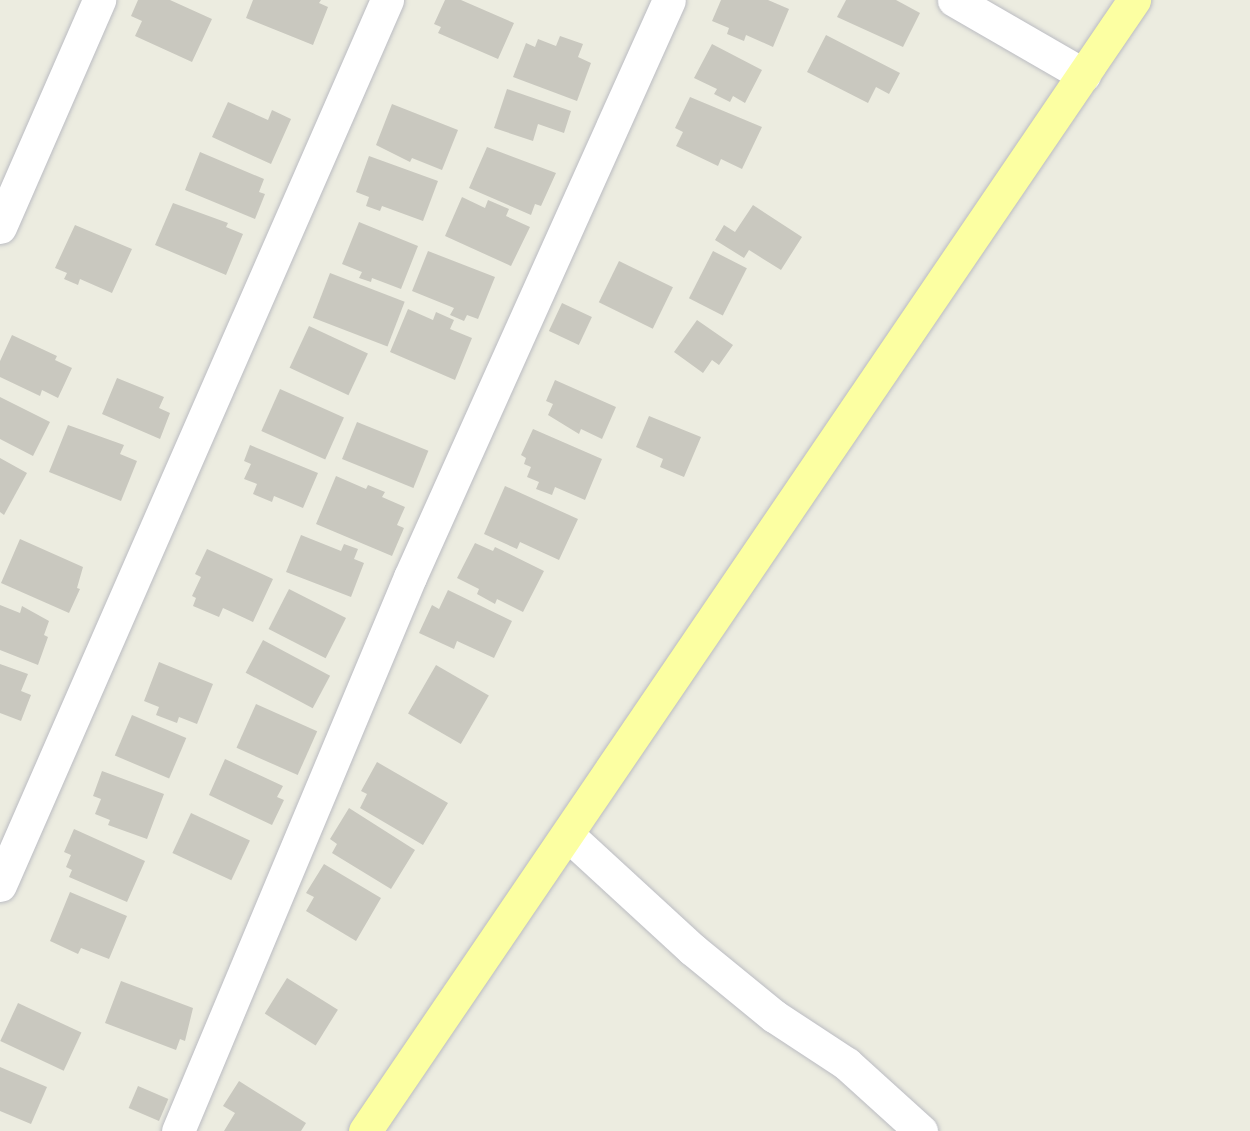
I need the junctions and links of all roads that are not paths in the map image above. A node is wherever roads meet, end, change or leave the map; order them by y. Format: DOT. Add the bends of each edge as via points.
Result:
graph roads {
  1 [pos="99,0"];
  2 [pos="387,0"];
  3 [pos="669,0"];
  4 [pos="954,0"];
  5 [pos="1134,0"];
  6 [pos="1084,75"];
  7 [pos="0,227"];
  8 [pos="568,835"];
  9 [pos="0,885"];
  10 [pos="178,1131"];
  11 [pos="365,1131"];
  12 [pos="921,1131"];
  1 -- 7 [label="street"];
  2 -- 9 [label="street"];
  3 -- 10 [label="street" via="410,577"];
  4 -- 6 [label="street"];
  5 -- 6 [label="main road"];
  6 -- 8 [label="main road"];
  8 -- 11 [label="main road"];
  8 -- 12 [label="street" via="692,949 774,1016 847,1064"];
}
